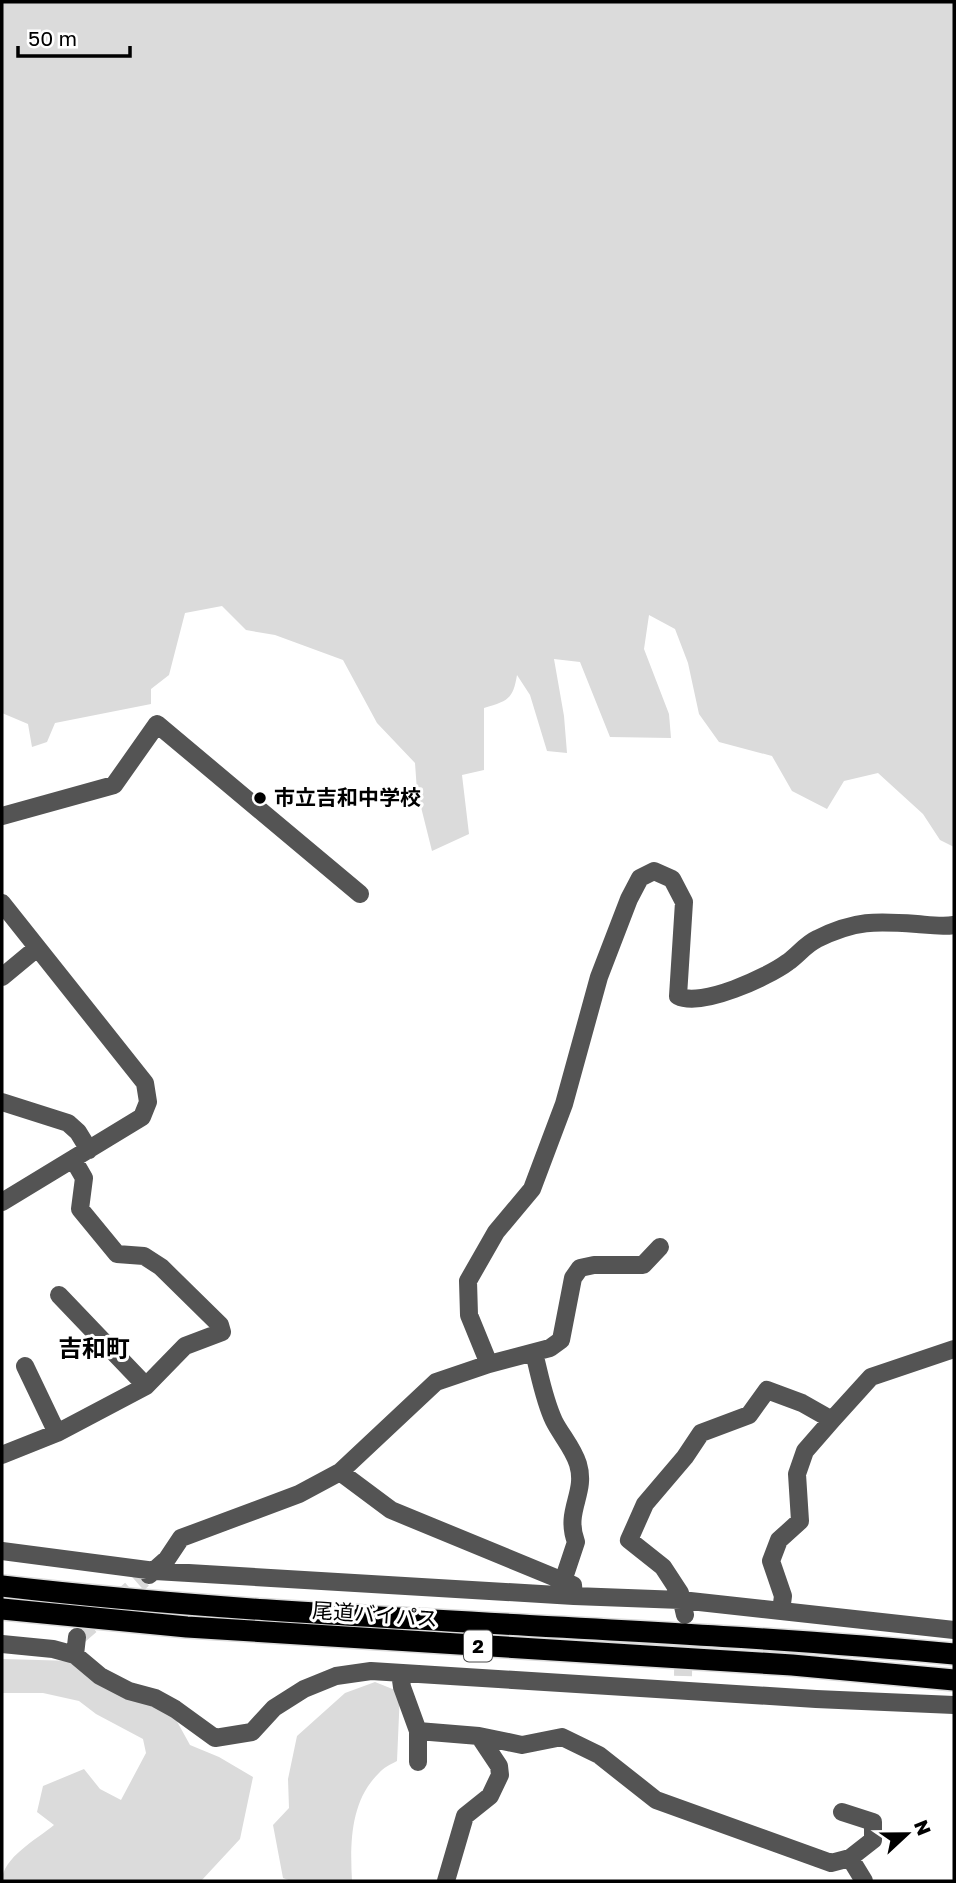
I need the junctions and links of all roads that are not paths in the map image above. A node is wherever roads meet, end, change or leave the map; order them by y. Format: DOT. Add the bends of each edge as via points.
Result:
graph roads {
  1 [pos="2,816"];
  2 [pos="360,894"];
  3 [pos="2,903"];
  4 [pos="954,925"];
  5 [pos="37,948"];
  6 [pos="2,977"];
  7 [pos="2,1102"];
  8 [pos="89,1150"];
  9 [pos="73,1159"];
  10 [pos="2,1202"];
  11 [pos="660,1247"];
  12 [pos="59,1295"];
  13 [pos="954,1349"];
  14 [pos="534,1353"];
  15 [pos="489,1364"];
  16 [pos="25,1366"];
  17 [pos="146,1386"];
  18 [pos="832,1420"];
  19 [pos="57,1433"];
  20 [pos="2,1455"];
  21 [pos="340,1472"];
  22 [pos="2,1551"];
  23 [pos="149,1575"];
  24 [pos="563,1581"];
  25 [pos="2,1586"];
  26 [pos="574,1597"];
  27 [pos="683,1607"];
  28 [pos="2,1610"];
  29 [pos="781,1611"];
  30 [pos="954,1630"];
  31 [pos="2,1644"];
  32 [pos="954,1654"];
  33 [pos="400,1673"];
  34 [pos="954,1680"];
  35 [pos="954,1704"];
  36 [pos="418,1731"];
  37 [pos="479,1736"];
  38 [pos="418,1762"];
  39 [pos="842,1812"];
  40 [pos="850,1858"];
  41 [pos="446,1881"];
  42 [pos="864,1881"];
  1 -- 2 [label="street" via="114,785 157,724"];
  3 -- 5 [label="street"];
  4 -- 15 [label="street" via="856,923 815,940 771,974 685,1000 678,996 684,902 672,879 654,871 640,878 599,977 565,1104 533,1189 496,1232 468,1281 469,1315"];
  5 -- 6 [label="street"];
  5 -- 8 [label="street" via="145,1083 148,1102 142,1117"];
  7 -- 8 [label="street" via="68,1123"];
  8 -- 9 [label="street"];
  9 -- 10 [label="street"];
  9 -- 17 [label="street" via="84,1178 80,1209 117,1254 144,1256 161,1266 220,1325 222,1332 185,1346"];
  11 -- 14 [label="street" via="643,1265 580,1268 573,1278 561,1340"];
  12 -- 17 [label="street"];
  13 -- 18 [label="street" via="871,1377"];
  14 -- 15 [label="street"];
  14 -- 24 [label="street" via="545,1398 577,1461 580,1477 572,1508 576,1542"];
  15 -- 21 [label="street" via="436,1382"];
  16 -- 19 [label="street"];
  17 -- 19 [label="street"];
  18 -- 27 [label="street" via="767,1390 749,1415 701,1433 645,1504 629,1540 663,1567 680,1592"];
  18 -- 29 [label="street" via="805,1451 797,1474 800,1521 779,1540 771,1561 783,1596"];
  19 -- 20 [label="street"];
  21 -- 23 [label="street" via="299,1494 181,1538"];
  21 -- 24 [label="street" via="391,1510"];
  22 -- 23 [label="street"];
  23 -- 26 [label="street"];
  24 -- 26 [label="street" via="573,1585"];
  25 -- 32 [label="highway, 尾道バイパス / 2" via="128,1601"];
  26 -- 27 [label="street"];
  27 -- 29 [label="street"];
  28 -- 34 [label="highway, 尾道バイパス / 2" via="187,1628 792,1665"];
  29 -- 30 [label="street"];
  31 -- 33 [label="street" via="53,1649 76,1646 100,1676 155,1698 215,1738 251,1732 274,1708 336,1676"];
  33 -- 35 [label="street" via="682,1683 816,1699"];
  33 -- 36 [label="street"];
  36 -- 37 [label="street"];
  36 -- 38 [label="street"];
  37 -- 40 [label="street" via="522,1745 562,1737 599,1755 656,1800 831,1863"];
  37 -- 41 [label="street" via="500,1775 490,1796 465,1816"];
  39 -- 40 [label="street" via="873,1822 873,1840"];
  40 -- 42 [label="street"];
}
